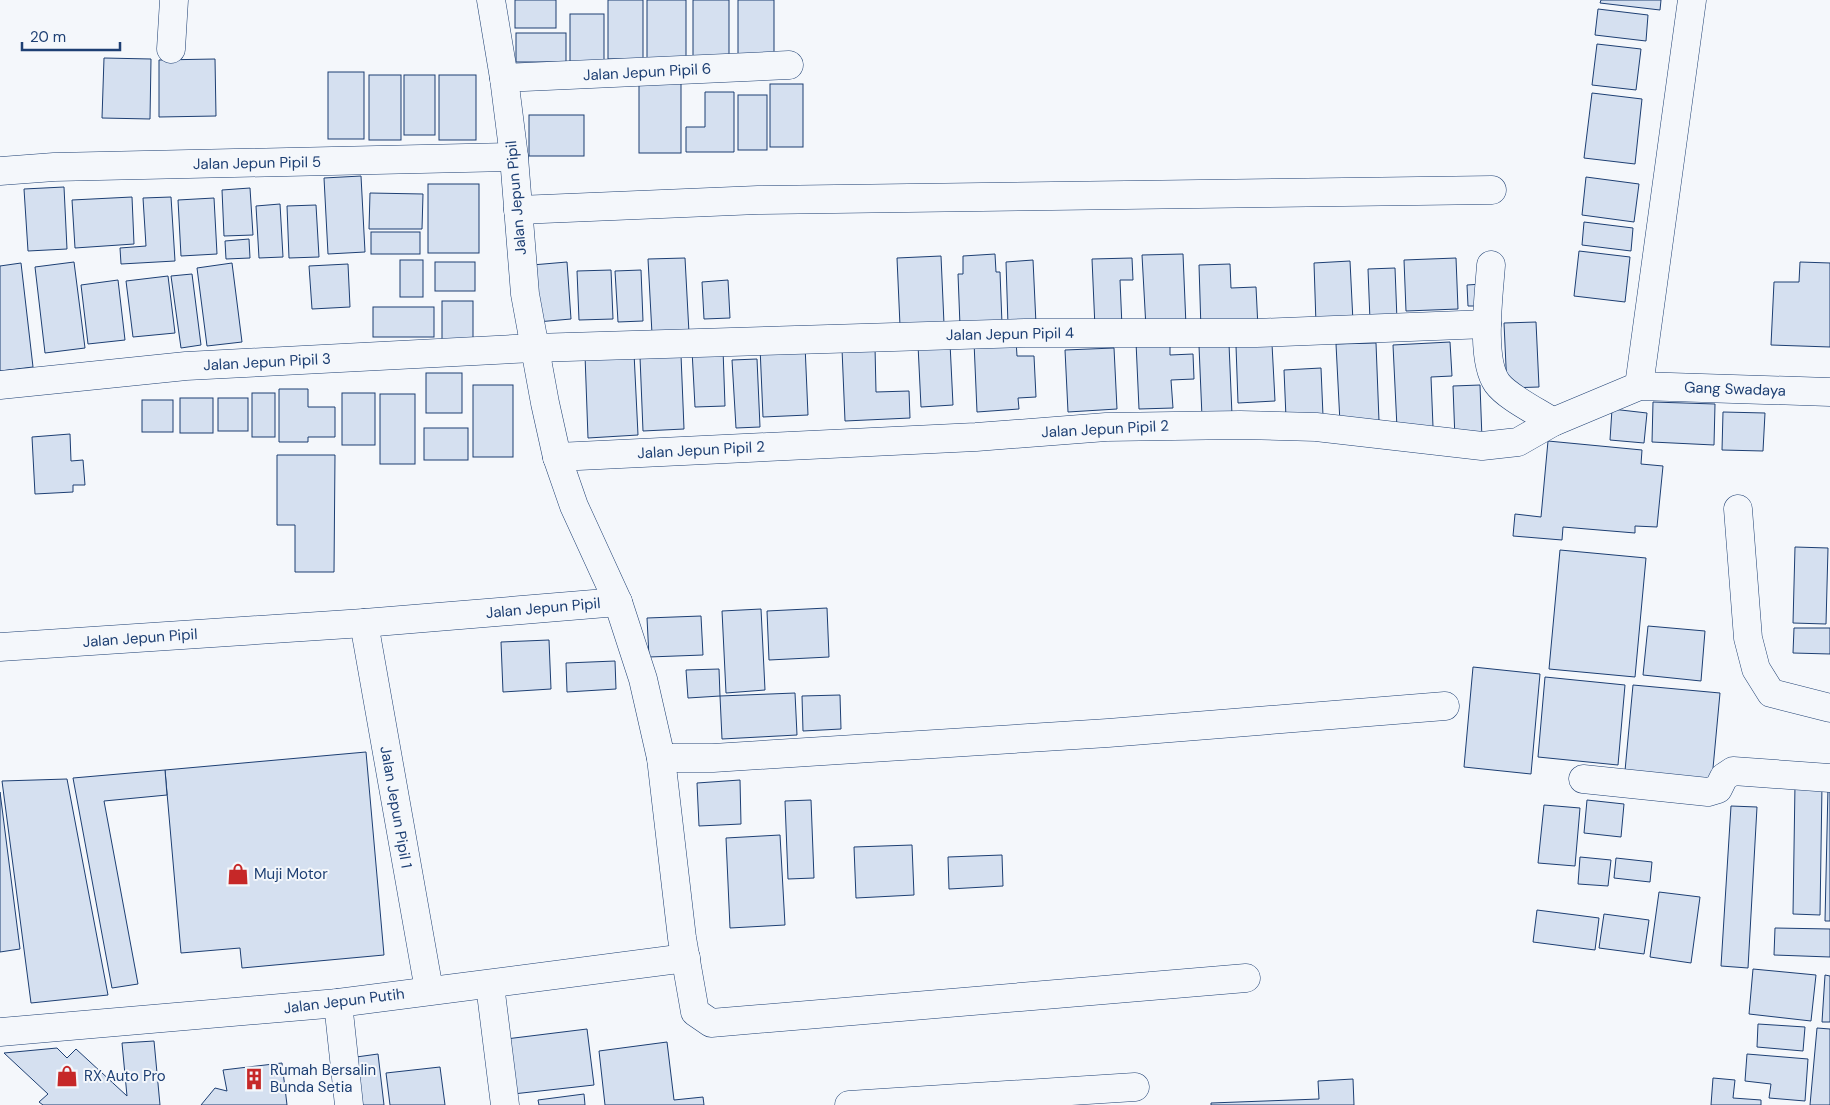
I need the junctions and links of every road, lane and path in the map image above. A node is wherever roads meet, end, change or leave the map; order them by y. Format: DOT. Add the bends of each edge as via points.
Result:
graph roads {
  1 [pos="174,0"];
  2 [pos="492,0"];
  3 [pos="1692,0"];
  4 [pos="171,49"];
  5 [pos="789,65"];
  6 [pos="504,78"];
  7 [pos="514,157"];
  8 [pos="0,171"];
  9 [pos="1492,190"];
  10 [pos="518,210"];
  11 [pos="1491,265"];
  12 [pos="1487,324"];
  13 [pos="534,348"];
  14 [pos="0,385"];
  15 [pos="1639,386"];
  16 [pos="1830,392"];
  17 [pos="1554,422"];
  18 [pos="557,457"];
  19 [pos="1738,508"];
  20 [pos="618,602"];
  21 [pos="364,623"];
  22 [pos="0,648"];
  23 [pos="1445,706"];
  24 [pos="1830,708"];
  25 [pos="661,758"];
  26 [pos="1830,778"];
  27 [pos="1583,779"];
  28 [pos="686,958"];
  29 [pos="1246,978"];
  30 [pos="490,985"];
  31 [pos="429,990"];
  32 [pos="338,1003"];
  33 [pos="0,1032"];
  34 [pos="1135,1087"];
  35 [pos="349,1105"];
  36 [pos="505,1105"];
  37 [pos="849,1105"];
  1 -- 4 [label="street"];
  2 -- 6 [label="street, Jalan Jepun Pipil"];
  3 -- 15 [label="street"];
  5 -- 6 [label="street, Jalan Jepun Pipil 6"];
  6 -- 7 [label="street, Jalan Jepun Pipil"];
  7 -- 8 [label="street, Jalan Jepun Pipil 5" via="54,167"];
  7 -- 10 [label="street, Jalan Jepun Pipil"];
  9 -- 10 [label="street" via="758,200"];
  10 -- 13 [label="street, Jalan Jepun Pipil" via="525,294"];
  11 -- 12 [label="street"];
  12 -- 13 [label="street, Jalan Jepun Pipil 4" via="1256,333 1025,333"];
  12 -- 17 [label="street" via="1489,365 1498,384"];
  13 -- 14 [label="street, Jalan Jepun Pipil 3" via="186,366"];
  13 -- 18 [label="street, Jalan Jepun Pipil"];
  15 -- 16 [label="street, Gang Swadaya"];
  15 -- 17 [label="street, Jalan Jepun Pipil 2"];
  17 -- 18 [label="street, Jalan Jepun Pipil 2" via="1518,442 1482,446 1316,427 1125,426 976,437"];
  18 -- 20 [label="street, Jalan Jepun Pipil" via="574,506"];
  19 -- 24 [label="street" via="1748,638 1756,669 1771,693"];
  20 -- 21 [label="street, Jalan Jepun Pipil"];
  20 -- 25 [label="street" via="643,678"];
  21 -- 22 [label="street, Jalan Jepun Pipil"];
  21 -- 31 [label="street, Jalan Jepun Pipil 1"];
  23 -- 25 [label="street" via="1108,733 714,758"];
  25 -- 28 [label="street"];
  26 -- 27 [label="street" via="1734,771 1724,777 1718,789 1708,792"];
  28 -- 29 [label="street" via="695,1012 711,1023"];
  28 -- 30 [label="street, Jalan Jepun Putih"];
  30 -- 31 [label="street, Jalan Jepun Putih"];
  30 -- 36 [label="street"];
  31 -- 32 [label="street, Jalan Jepun Putih"];
  32 -- 33 [label="street, Jalan Jepun Putih"];
  32 -- 35 [label="street"];
  34 -- 37 [label="street"];
}
